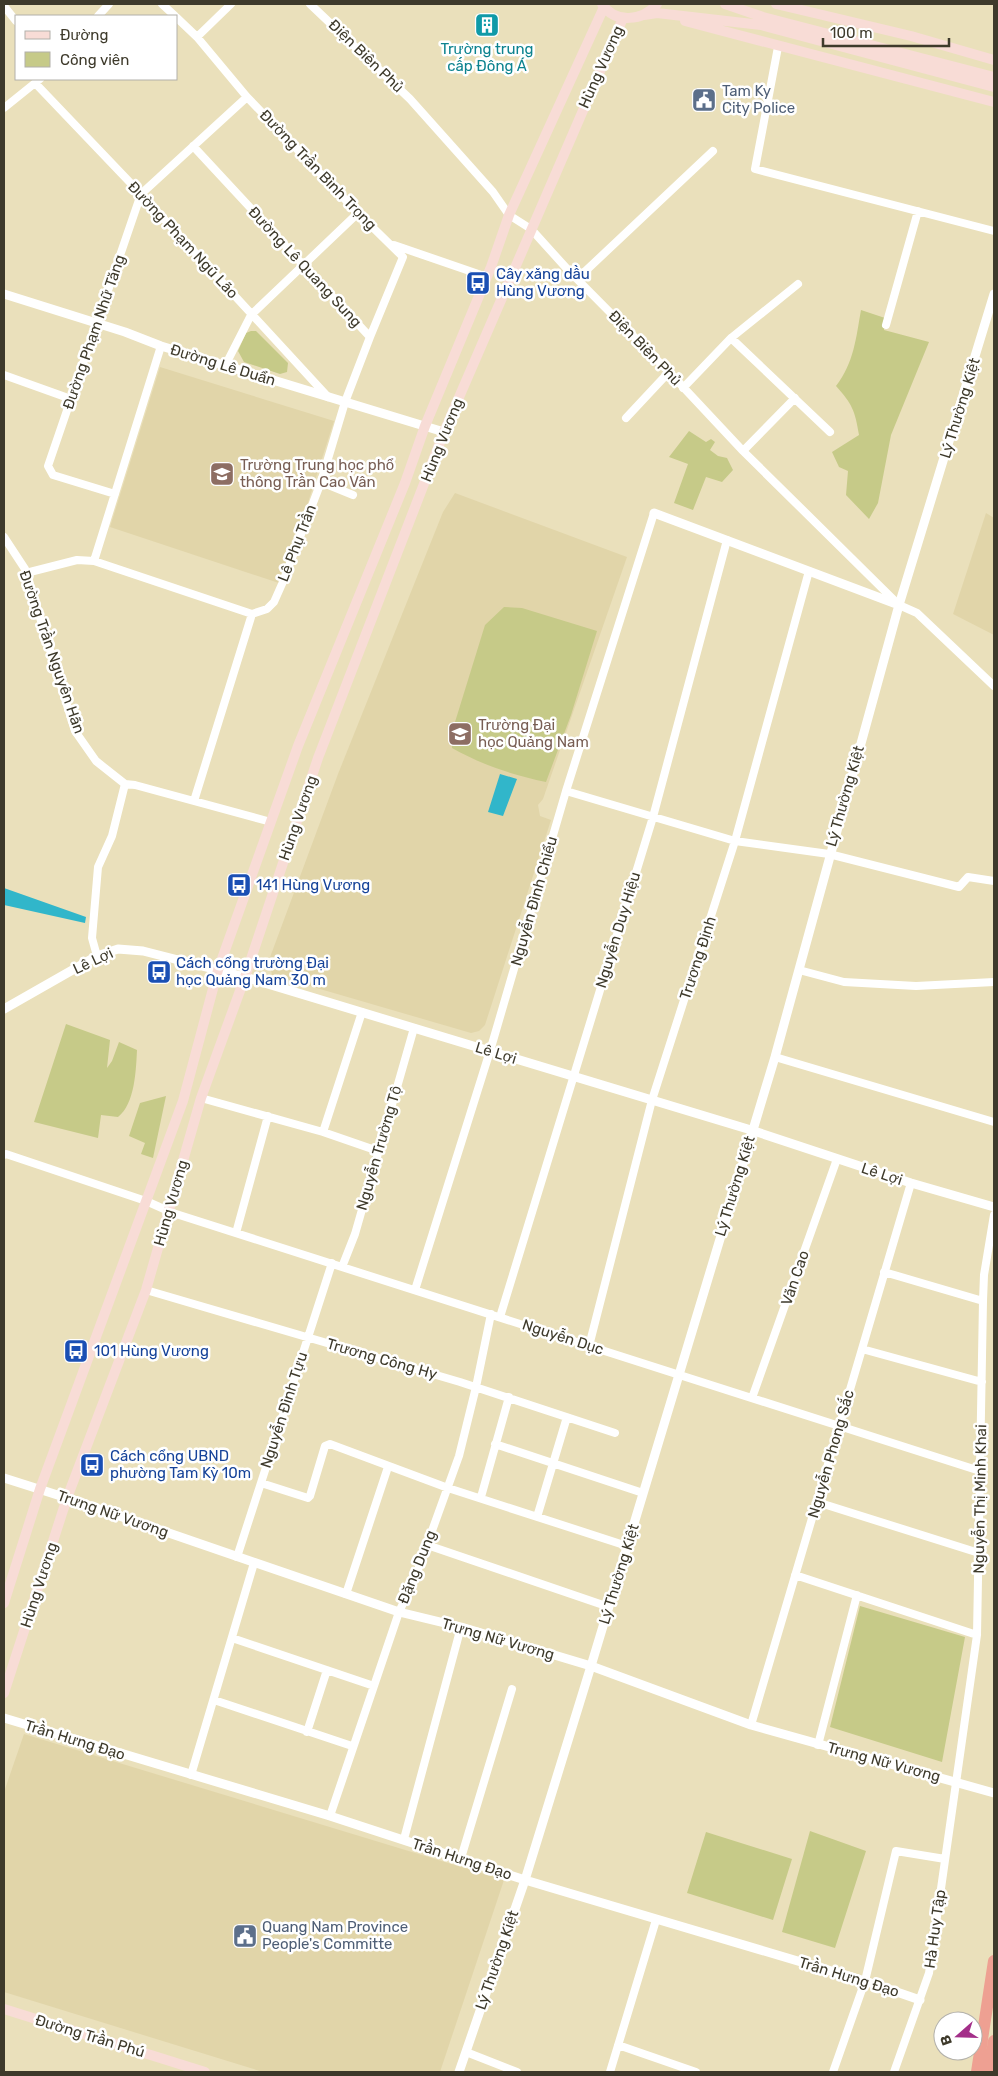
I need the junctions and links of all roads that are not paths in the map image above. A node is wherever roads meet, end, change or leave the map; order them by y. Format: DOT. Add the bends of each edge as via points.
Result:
graph roads {
  1 [pos="109,4"];
  2 [pos="162,4"];
  3 [pos="230,4"];
  4 [pos="310,4"];
  5 [pos="726,4"];
  6 [pos="776,4"];
  7 [pos="4,6"];
  8 [pos="603,6"];
  9 [pos="657,9"];
  10 [pos="99,15"];
  11 [pos="174,15"];
  12 [pos="623,18"];
  13 [pos="178,19"];
  14 [pos="15,20"];
  15 [pos="762,21"];
  16 [pos="196,37"];
  17 [pos="778,47"];
  18 [pos="994,60"];
  19 [pos="994,77"];
  20 [pos="38,81"];
  21 [pos="994,87"];
  22 [pos="247,97"];
  23 [pos="994,102"];
  24 [pos="4,108"];
  25 [pos="193,146"];
  26 [pos="713,151"];
  27 [pos="141,194"];
  28 [pos="918,211"];
  29 [pos="358,213"];
  30 [pos="509,215"];
  31 [pos="531,229"];
  32 [pos="994,231"];
  33 [pos="392,245"];
  34 [pos="303,265"];
  35 [pos="486,277"];
  36 [pos="577,279"];
  37 [pos="798,284"];
  38 [pos="4,294"];
  39 [pos="994,294"];
  40 [pos="251,315"];
  41 [pos="96,323"];
  42 [pos="886,325"];
  43 [pos="370,337"];
  44 [pos="731,338"];
  45 [pos="161,346"];
  46 [pos="225,366"];
  47 [pos="669,372"];
  48 [pos="4,375"];
  49 [pos="683,388"];
  50 [pos="328,397"];
  51 [pos="795,398"];
  52 [pos="71,399"];
  53 [pos="345,402"];
  54 [pos="626,418"];
  55 [pos="425,426"];
  56 [pos="444,432"];
  57 [pos="830,432"];
  58 [pos="743,451"];
  59 [pos="321,482"];
  60 [pos="115,494"];
  61 [pos="352,494"];
  62 [pos="654,513"];
  63 [pos="4,537"];
  64 [pos="727,540"];
  65 [pos="94,561"];
  66 [pos="809,571"];
  67 [pos="26,573"];
  68 [pos="899,605"];
  69 [pos="252,614"];
  70 [pos="994,686"];
  71 [pos="125,784"];
  72 [pos="566,791"];
  73 [pos="194,801"];
  74 [pos="653,817"];
  75 [pos="271,822"];
  76 [pos="735,841"];
  77 [pos="829,854"];
  78 [pos="994,881"];
  79 [pos="96,956"];
  80 [pos="218,970"];
  81 [pos="799,970"];
  82 [pos="245,977"];
  83 [pos="994,982"];
  84 [pos="4,1009"];
  85 [pos="362,1012"];
  86 [pos="414,1028"];
  87 [pos="490,1051"];
  88 [pos="774,1057"];
  89 [pos="572,1076"];
  90 [pos="201,1098"];
  91 [pos="652,1100"];
  92 [pos="268,1116"];
  93 [pos="994,1122"];
  94 [pos="751,1130"];
  95 [pos="323,1132"];
  96 [pos="378,1151"];
  97 [pos="4,1155"];
  98 [pos="837,1159"];
  99 [pos="911,1183"];
  100 [pos="146,1201"];
  101 [pos="994,1208"];
  102 [pos="169,1211"];
  103 [pos="994,1215"];
  104 [pos="236,1233"];
  105 [pos="332,1263"];
  106 [pos="342,1267"];
  107 [pos="884,1272"];
  108 [pos="146,1290"];
  109 [pos="415,1290"];
  110 [pos="983,1301"];
  111 [pos="491,1314"];
  112 [pos="500,1317"];
  113 [pos="307,1338"];
  114 [pos="589,1346"];
  115 [pos="862,1349"];
  116 [pos="679,1374"];
  117 [pos="982,1382"];
  118 [pos="476,1387"];
  119 [pos="509,1397"];
  120 [pos="752,1398"];
  121 [pos="566,1416"];
  122 [pos="839,1426"];
  123 [pos="616,1433"];
  124 [pos="495,1444"];
  125 [pos="553,1464"];
  126 [pos="388,1467"];
  127 [pos="980,1471"];
  128 [pos="4,1478"];
  129 [pos="261,1483"];
  130 [pos="448,1488"];
  131 [pos="40,1489"];
  132 [pos="643,1493"];
  133 [pos="481,1497"];
  134 [pos="67,1498"];
  135 [pos="817,1502"];
  136 [pos="537,1517"];
  137 [pos="428,1545"];
  138 [pos="627,1546"];
  139 [pos="979,1553"];
  140 [pos="237,1558"];
  141 [pos="254,1563"];
  142 [pos="795,1575"];
  143 [pos="346,1594"];
  144 [pos="857,1595"];
  145 [pos="4,1603"];
  146 [pos="609,1607"];
  147 [pos="399,1612"];
  148 [pos="461,1627"];
  149 [pos="977,1635"];
  150 [pos="232,1638"];
  151 [pos="591,1666"];
  152 [pos="327,1670"];
  153 [pos="374,1686"];
  154 [pos="512,1689"];
  155 [pos="4,1693"];
  156 [pos="214,1700"];
  157 [pos="4,1718"];
  158 [pos="751,1725"];
  159 [pos="307,1732"];
  160 [pos="818,1745"];
  161 [pos="352,1746"];
  162 [pos="191,1775"];
  163 [pos="957,1782"];
  164 [pos="994,1793"];
  165 [pos="330,1816"];
  166 [pos="404,1839"];
  167 [pos="461,1858"];
  168 [pos="945,1859"];
  169 [pos="525,1880"];
  170 [pos="656,1920"];
  171 [pos="994,1961"];
  172 [pos="865,1981"];
  173 [pos="920,2000"];
  174 [pos="4,2009"];
  175 [pos="994,2041"];
  176 [pos="618,2045"];
  177 [pos="466,2052"];
  178 [pos="205,2072"];
  179 [pos="459,2072"];
  180 [pos="517,2072"];
  181 [pos="610,2072"];
  182 [pos="696,2072"];
  183 [pos="833,2072"];
  184 [pos="894,2072"];
  185 [pos="977,2072"];
  186 [pos="989,2072"];
  1 -- 10 [label="street"];
  2 -- 11 [label="street, Đường Trần Bình Trọng"];
  3 -- 16 [label="street"];
  4 -- 30 [label="street, Điện Biên Phủ" via="410,99 493,192"];
  5 -- 15 [label="main road"];
  6 -- 18 [label="main road" via="911,36"];
  7 -- 14 [label="street"];
  8 -- 12 [label="main road"];
  8 -- 30 [label="main road, Hùng Vương"];
  9 -- 12 [label="main road" via="634,18"];
  9 -- 15 [label="main road"];
  9 -- 17 [label="main road"];
  12 -- 31 [label="main road, Hùng Vương"];
  13 -- 16 [label="street, Đường Trần Bình Trọng"];
  15 -- 19 [label="main road"];
  15 -- 21 [label="main road"];
  16 -- 22 [label="street, Đường Trần Bình Trọng"];
  17 -- 23 [label="main road"];
  17 -- 28 [label="street" via="755,169"];
  20 -- 24 [label="street"];
  20 -- 27 [label="street, Đường Phạm Ngũ Lão"];
  22 -- 25 [label="street"];
  22 -- 29 [label="street, Đường Trần Bình Trọng"];
  25 -- 27 [label="street"];
  25 -- 34 [label="street, Đường Lê Quang Sung"];
  26 -- 36 [label="street"];
  27 -- 40 [label="street, Đường Phạm Ngũ Lão"];
  27 -- 41 [label="street, Đường Phạm Nhữ Tăng"];
  28 -- 32 [label="street"];
  28 -- 42 [label="street"];
  29 -- 33 [label="street, Đường Trần Bình Trọng"];
  29 -- 34 [label="street"];
  30 -- 31 [label="street, Điện Biên Phủ"];
  30 -- 35 [label="main road, Hùng Vương"];
  31 -- 36 [label="street, Điện Biên Phủ"];
  31 -- 56 [label="main road, Hùng Vương"];
  33 -- 35 [label="street"];
  33 -- 43 [label="street, Đường Trần Bình Trọng" via="403,257"];
  34 -- 40 [label="street"];
  34 -- 43 [label="street, Đường Lê Quang Sung"];
  35 -- 55 [label="main road, Hùng Vương"];
  36 -- 47 [label="street, Điện Biên Phủ"];
  37 -- 44 [label="street"];
  38 -- 41 [label="street, Đường Lê Duẩn"];
  39 -- 68 [label="street, Lý Thường Kiệt"];
  40 -- 46 [label="street"];
  40 -- 50 [label="street, Đường Phạm Ngũ Lão"];
  41 -- 45 [label="street, Đường Lê Duẩn"];
  41 -- 52 [label="street, Đường Phạm Nhữ Tăng"];
  43 -- 53 [label="street, Đường Lê Quang Sung"];
  44 -- 49 [label="street"];
  44 -- 51 [label="street"];
  45 -- 46 [label="street, Đường Lê Duẩn"];
  45 -- 60 [label="street"];
  46 -- 50 [label="street, Đường Lê Duẩn"];
  47 -- 49 [label="street, Điện Biên Phủ"];
  47 -- 54 [label="street"];
  48 -- 52 [label="street"];
  49 -- 58 [label="street, Điện Biên Phủ"];
  50 -- 53 [label="street, Đường Lê Duẩn"];
  51 -- 57 [label="street"];
  51 -- 58 [label="street"];
  52 -- 60 [label="street, Đường Phạm Nhữ Tăng" via="48,466 50,471"];
  53 -- 55 [label="street, Đường Lê Duẩn"];
  53 -- 59 [label="street, Lê Phụ Trần"];
  55 -- 56 [label="street, Đường Lê Duẩn"];
  55 -- 75 [label="main road, Hùng Vương" via="406,483 298,746"];
  56 -- 82 [label="main road, Hùng Vương" via="318,758"];
  58 -- 68 [label="street, Điện Biên Phủ"];
  59 -- 61 [label="street"];
  59 -- 69 [label="street, Lê Phụ Trần" via="274,602 267,609"];
  60 -- 65 [label="street"];
  62 -- 64 [label="street"];
  62 -- 72 [label="street, Nguyễn Đình Chiểu"];
  63 -- 67 [label="street, Đường Trần Nguyên Hãn" via="21,560"];
  64 -- 66 [label="street"];
  64 -- 74 [label="street, Nguyễn Duy Hiệu"];
  65 -- 67 [label="street" via="77,560"];
  65 -- 69 [label="street"];
  66 -- 68 [label="street"];
  66 -- 76 [label="street, Trương Định"];
  67 -- 71 [label="street, Đường Trần Nguyên Hãn" via="75,730 96,761"];
  68 -- 70 [label="street, Điện Biên Phủ" via="917,613"];
  68 -- 77 [label="street, Lý Thường Kiệt"];
  69 -- 73 [label="street"];
  71 -- 73 [label="street"];
  71 -- 79 [label="street" via="112,836 98,867 92,938"];
  72 -- 74 [label="street"];
  72 -- 87 [label="street, Nguyễn Đình Chiểu"];
  73 -- 75 [label="street"];
  74 -- 76 [label="street"];
  74 -- 89 [label="street, Nguyễn Duy Hiệu"];
  75 -- 80 [label="main road, Hùng Vương"];
  76 -- 77 [label="street"];
  76 -- 91 [label="street, Trương Định"];
  77 -- 78 [label="street" via="959,887 968,877"];
  77 -- 81 [label="street, Lý Thường Kiệt"];
  79 -- 80 [label="street, Lê Lợi" via="118,949 143,951"];
  79 -- 84 [label="street, Lê Lợi"];
  80 -- 82 [label="street, Lê Lợi"];
  80 -- 100 [label="main road, Hùng Vương" via="182,1101"];
  81 -- 83 [label="street" via="844,982 916,986"];
  81 -- 88 [label="street, Lý Thường Kiệt"];
  82 -- 85 [label="street, Lê Lợi"];
  82 -- 90 [label="main road, Hùng Vương"];
  85 -- 86 [label="street, Lê Lợi"];
  85 -- 95 [label="street"];
  86 -- 87 [label="street, Lê Lợi"];
  86 -- 96 [label="street, Nguyễn Trường Tộ"];
  87 -- 89 [label="street, Lê Lợi"];
  87 -- 109 [label="street, Nguyễn Đình Chiểu"];
  88 -- 93 [label="street"];
  88 -- 94 [label="street, Lý Thường Kiệt"];
  89 -- 91 [label="street, Lê Lợi"];
  89 -- 112 [label="street, Nguyễn Duy Hiệu"];
  90 -- 92 [label="street"];
  90 -- 102 [label="main road, Hùng Vương"];
  91 -- 94 [label="street, Lê Lợi"];
  91 -- 114 [label="street, Trương Định"];
  92 -- 95 [label="street"];
  92 -- 104 [label="street"];
  94 -- 98 [label="street, Lê Lợi"];
  94 -- 116 [label="street, Lý Thường Kiệt"];
  95 -- 96 [label="street"];
  96 -- 106 [label="street, Nguyễn Trường Tộ" via="355,1234"];
  97 -- 100 [label="street, Nguyễn Dục"];
  98 -- 99 [label="street, Lê Lợi"];
  98 -- 120 [label="street, Văn Cao"];
  99 -- 101 [label="street, Lê Lợi"];
  99 -- 107 [label="street, Nguyễn Phong Sắc"];
  100 -- 102 [label="street, Nguyễn Dục"];
  100 -- 131 [label="main road, Hùng Vương"];
  102 -- 104 [label="street, Nguyễn Dục"];
  102 -- 108 [label="main road, Hùng Vương"];
  103 -- 110 [label="street, Nguyễn Thị Minh Khai"];
  104 -- 105 [label="street, Nguyễn Dục"];
  105 -- 106 [label="street, Nguyễn Dục"];
  105 -- 113 [label="street, Nguyễn Đình Tựu"];
  106 -- 109 [label="street, Nguyễn Dục"];
  107 -- 110 [label="street"];
  107 -- 115 [label="street, Nguyễn Phong Sắc"];
  108 -- 113 [label="street, Trương Công Hy"];
  108 -- 134 [label="main road, Hùng Vương"];
  109 -- 111 [label="street, Nguyễn Dục"];
  110 -- 117 [label="street, Nguyễn Thị Minh Khai"];
  111 -- 112 [label="street, Nguyễn Dục"];
  111 -- 118 [label="street, Đặng Dung"];
  112 -- 114 [label="street, Nguyễn Dục"];
  113 -- 118 [label="street, Trương Công Hy"];
  113 -- 129 [label="street, Nguyễn Đình Tựu"];
  114 -- 116 [label="street, Nguyễn Dục"];
  115 -- 117 [label="street"];
  115 -- 122 [label="street, Nguyễn Phong Sắc"];
  116 -- 120 [label="street, Nguyễn Dục"];
  116 -- 132 [label="street, Lý Thường Kiệt"];
  117 -- 127 [label="street, Nguyễn Thị Minh Khai"];
  118 -- 119 [label="street, Trương Công Hy"];
  118 -- 130 [label="street, Đặng Dung"];
  119 -- 121 [label="street, Trương Công Hy"];
  119 -- 124 [label="street"];
  120 -- 122 [label="street, Nguyễn Dục"];
  121 -- 123 [label="street, Trương Công Hy"];
  121 -- 125 [label="street"];
  122 -- 127 [label="street, Nguyễn Dục"];
  122 -- 135 [label="street, Nguyễn Phong Sắc"];
  124 -- 125 [label="street"];
  124 -- 133 [label="street"];
  125 -- 132 [label="street"];
  125 -- 136 [label="street"];
  126 -- 129 [label="street" via="327,1444 308,1498"];
  126 -- 130 [label="street"];
  126 -- 143 [label="street"];
  127 -- 139 [label="street, Nguyễn Thị Minh Khai"];
  128 -- 131 [label="street, Trưng Nữ Vương"];
  129 -- 140 [label="street, Nguyễn Đình Tựu"];
  130 -- 133 [label="street"];
  130 -- 137 [label="street, Đặng Dung"];
  131 -- 134 [label="street, Trưng Nữ Vương"];
  131 -- 145 [label="main road, Hùng Vương"];
  132 -- 138 [label="street, Lý Thường Kiệt"];
  133 -- 136 [label="street"];
  134 -- 140 [label="street, Trưng Nữ Vương"];
  134 -- 155 [label="main road, Hùng Vương"];
  135 -- 139 [label="street"];
  135 -- 142 [label="street, Nguyễn Phong Sắc"];
  136 -- 138 [label="street"];
  137 -- 146 [label="street"];
  137 -- 147 [label="street, Đặng Dung"];
  138 -- 146 [label="street, Lý Thường Kiệt"];
  139 -- 149 [label="street, Nguyễn Thị Minh Khai"];
  140 -- 141 [label="street, Trưng Nữ Vương"];
  141 -- 143 [label="street, Trưng Nữ Vương"];
  141 -- 150 [label="street"];
  142 -- 144 [label="street"];
  142 -- 158 [label="street, Nguyễn Phong Sắc"];
  143 -- 147 [label="street, Trưng Nữ Vương"];
  144 -- 149 [label="street"];
  144 -- 160 [label="street"];
  146 -- 151 [label="street, Lý Thường Kiệt"];
  147 -- 148 [label="street, Trưng Nữ Vương"];
  147 -- 153 [label="street, Đặng Dung"];
  148 -- 151 [label="street, Trưng Nữ Vương"];
  148 -- 166 [label="street"];
  149 -- 163 [label="street, Nguyễn Thị Minh Khai"];
  150 -- 152 [label="street"];
  150 -- 156 [label="street"];
  151 -- 158 [label="street, Trưng Nữ Vương"];
  151 -- 169 [label="street, Lý Thường Kiệt"];
  152 -- 153 [label="street"];
  152 -- 159 [label="street"];
  153 -- 161 [label="street, Đặng Dung"];
  154 -- 167 [label="street"];
  156 -- 159 [label="street"];
  156 -- 162 [label="street"];
  157 -- 162 [label="street, Trần Hưng Đạo"];
  158 -- 160 [label="street, Trưng Nữ Vương"];
  159 -- 161 [label="street"];
  160 -- 163 [label="street, Trưng Nữ Vương"];
  161 -- 165 [label="street, Đặng Dung"];
  162 -- 165 [label="street, Trần Hưng Đạo"];
  163 -- 164 [label="street, Trưng Nữ Vương"];
  163 -- 168 [label="street, Hà Huy Tập"];
  165 -- 166 [label="street, Trần Hưng Đạo"];
  166 -- 167 [label="street, Trần Hưng Đạo"];
  167 -- 169 [label="street, Trần Hưng Đạo"];
  168 -- 172 [label="street" via="896,1851"];
  168 -- 173 [label="street, Hà Huy Tập" via="929,1973"];
  169 -- 170 [label="street, Trần Hưng Đạo"];
  169 -- 177 [label="street, Lý Thường Kiệt"];
  170 -- 172 [label="street, Trần Hưng Đạo"];
  170 -- 176 [label="street"];
  171 -- 185 [label="highway"];
  172 -- 173 [label="street, Trần Hưng Đạo"];
  172 -- 183 [label="street"];
  173 -- 184 [label="street, Hà Huy Tập"];
  174 -- 178 [label="main road, Đường Trần Phú"];
  175 -- 186 [label="highway"];
  176 -- 181 [label="street"];
  176 -- 182 [label="street"];
  177 -- 179 [label="street, Lý Thường Kiệt"];
  177 -- 180 [label="street"];
}
